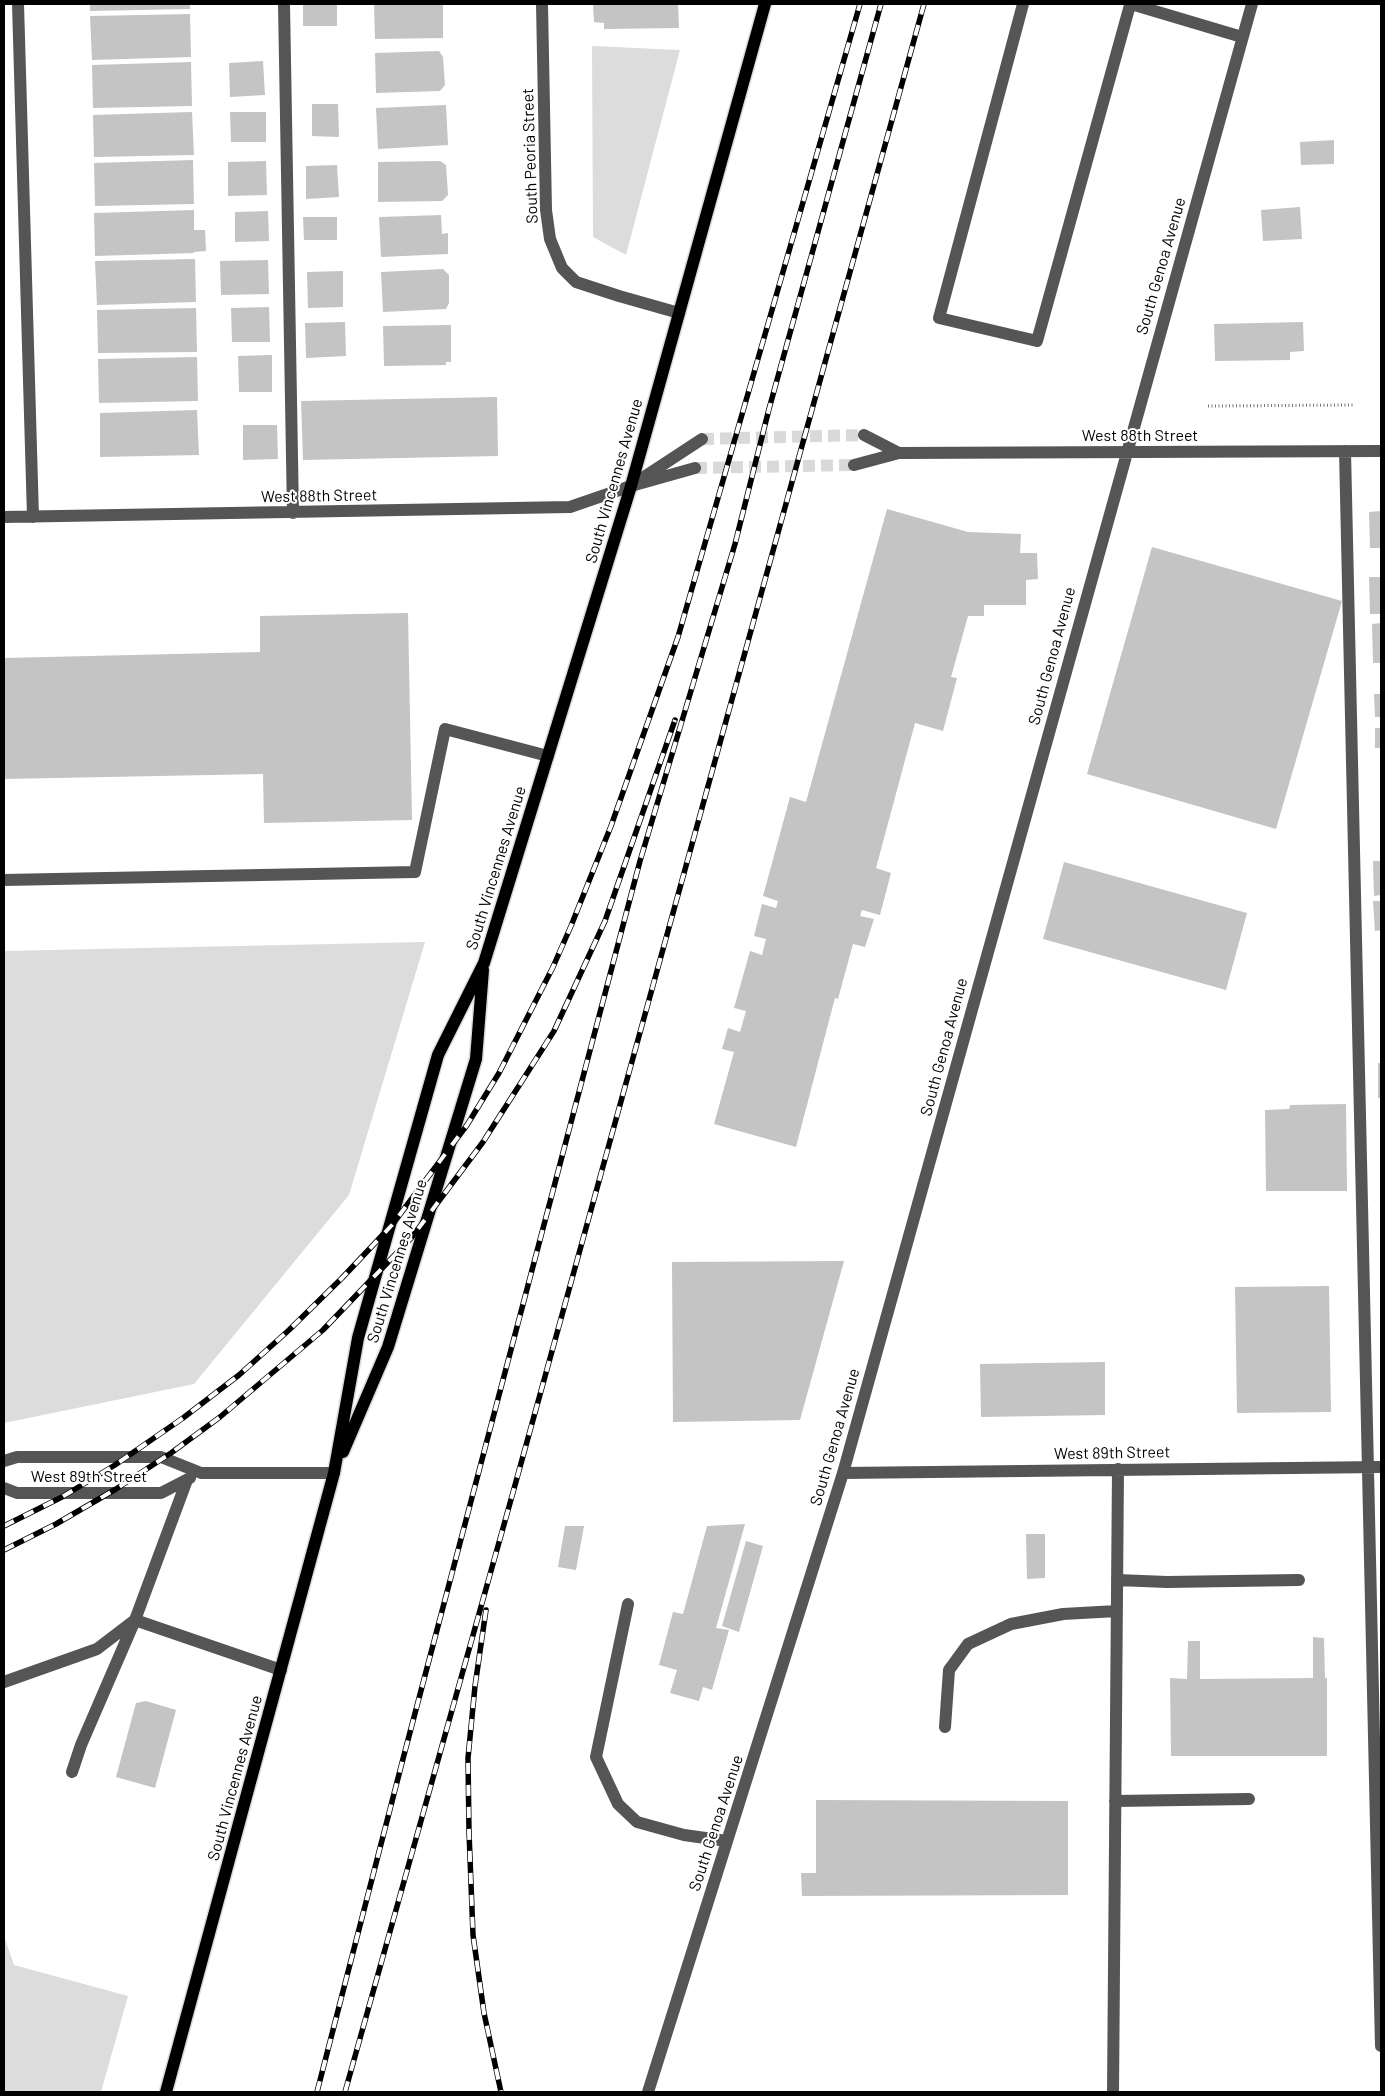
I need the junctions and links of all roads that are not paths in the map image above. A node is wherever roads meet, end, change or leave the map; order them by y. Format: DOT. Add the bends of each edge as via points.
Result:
graph roads {
  1 [pos="18,4"];
  2 [pos="284,4"];
  3 [pos="542,4"];
  4 [pos="765,4"];
  5 [pos="1023,4"];
  6 [pos="1130,4"];
  7 [pos="1252,4"];
  8 [pos="1242,37"];
  9 [pos="679,312"];
  10 [pos="864,435"];
  11 [pos="702,439"];
  12 [pos="1345,451"];
  13 [pos="1381,451"];
  14 [pos="899,453"];
  15 [pos="1125,453"];
  16 [pos="854,465"];
  17 [pos="695,468"];
  18 [pos="631,486"];
  19 [pos="293,513"];
  20 [pos="4,517"];
  21 [pos="32,517"];
  22 [pos="548,756"];
  23 [pos="4,880"];
  24 [pos="484,964"];
  25 [pos="4,1461"];
  26 [pos="1375,1467"];
  27 [pos="1118,1470"];
  28 [pos="201,1473"];
  29 [pos="334,1473"];
  30 [pos="843,1473"];
  31 [pos="187,1480"];
  32 [pos="4,1488"];
  33 [pos="1117,1580"];
  34 [pos="1299,1580"];
  35 [pos="628,1604"];
  36 [pos="1117,1612"];
  37 [pos="135,1620"];
  38 [pos="281,1670"];
  39 [pos="4,1682"];
  40 [pos="945,1727"];
  41 [pos="72,1772"];
  42 [pos="1249,1799"];
  43 [pos="1115,1801"];
  44 [pos="727,1841"];
  45 [pos="1381,2046"];
  46 [pos="653,2091"];
  47 [pos="166,2092"];
  48 [pos="1113,2092"];
  1 -- 21 [label="street"];
  2 -- 19 [label="street"];
  3 -- 9 [label="street, South Peoria Street" via="546,210 550,239 562,268 576,282"];
  4 -- 9 [label="main road, South Vincennes Avenue"];
  5 -- 6 [label="street" via="939,318 1037,341"];
  6 -- 8 [label="street"];
  7 -- 8 [label="street, South Genoa Avenue"];
  8 -- 15 [label="street, South Genoa Avenue"];
  9 -- 18 [label="main road, South Vincennes Avenue"];
  10 -- 14 [label="street, West 88th Street"];
  11 -- 18 [label="street, West 88th Street"];
  12 -- 13 [label="street, West 88th Street"];
  12 -- 15 [label="street, West 88th Street"];
  12 -- 26 [label="street"];
  14 -- 15 [label="street, West 88th Street"];
  14 -- 16 [label="street, West 88th Street"];
  15 -- 30 [label="street, South Genoa Avenue"];
  17 -- 18 [label="street, West 88th Street"];
  18 -- 19 [label="street, West 88th Street" via="570,507"];
  18 -- 22 [label="main road, South Vincennes Avenue"];
  19 -- 21 [label="street, West 88th Street"];
  20 -- 21 [label="street, West 88th Street"];
  22 -- 23 [label="street" via="445,729 414,872"];
  22 -- 24 [label="main road, South Vincennes Avenue"];
  24 -- 29 [label="main road, South Vincennes Avenue" via="438,1055 358,1338"];
  24 -- 29 [label="main road, South Vincennes Avenue" via="476,1059 388,1347"];
  25 -- 28 [label="street, West 89th Street" via="17,1457 161,1457"];
  26 -- 27 [label="street, West 89th Street"];
  26 -- 45 [label="street"];
  27 -- 30 [label="street, West 89th Street"];
  27 -- 33 [label="street"];
  28 -- 29 [label="street, West 89th Street"];
  28 -- 31 [label="street, West 89th Street"];
  29 -- 38 [label="main road, South Vincennes Avenue"];
  30 -- 44 [label="street, South Genoa Avenue"];
  31 -- 32 [label="street, West 89th Street" via="161,1493 17,1493"];
  31 -- 37 [label="street"];
  33 -- 34 [label="street"];
  33 -- 36 [label="street"];
  35 -- 44 [label="street" via="596,1757 618,1804 637,1822 684,1835"];
  36 -- 40 [label="street" via="1063,1614 1011,1624 968,1644 949,1670"];
  36 -- 43 [label="street"];
  37 -- 38 [label="street"];
  37 -- 39 [label="street" via="97,1649"];
  37 -- 41 [label="street"];
  38 -- 47 [label="main road, South Vincennes Avenue"];
  42 -- 43 [label="street"];
  43 -- 48 [label="street"];
  44 -- 46 [label="street, South Genoa Avenue"];
}
